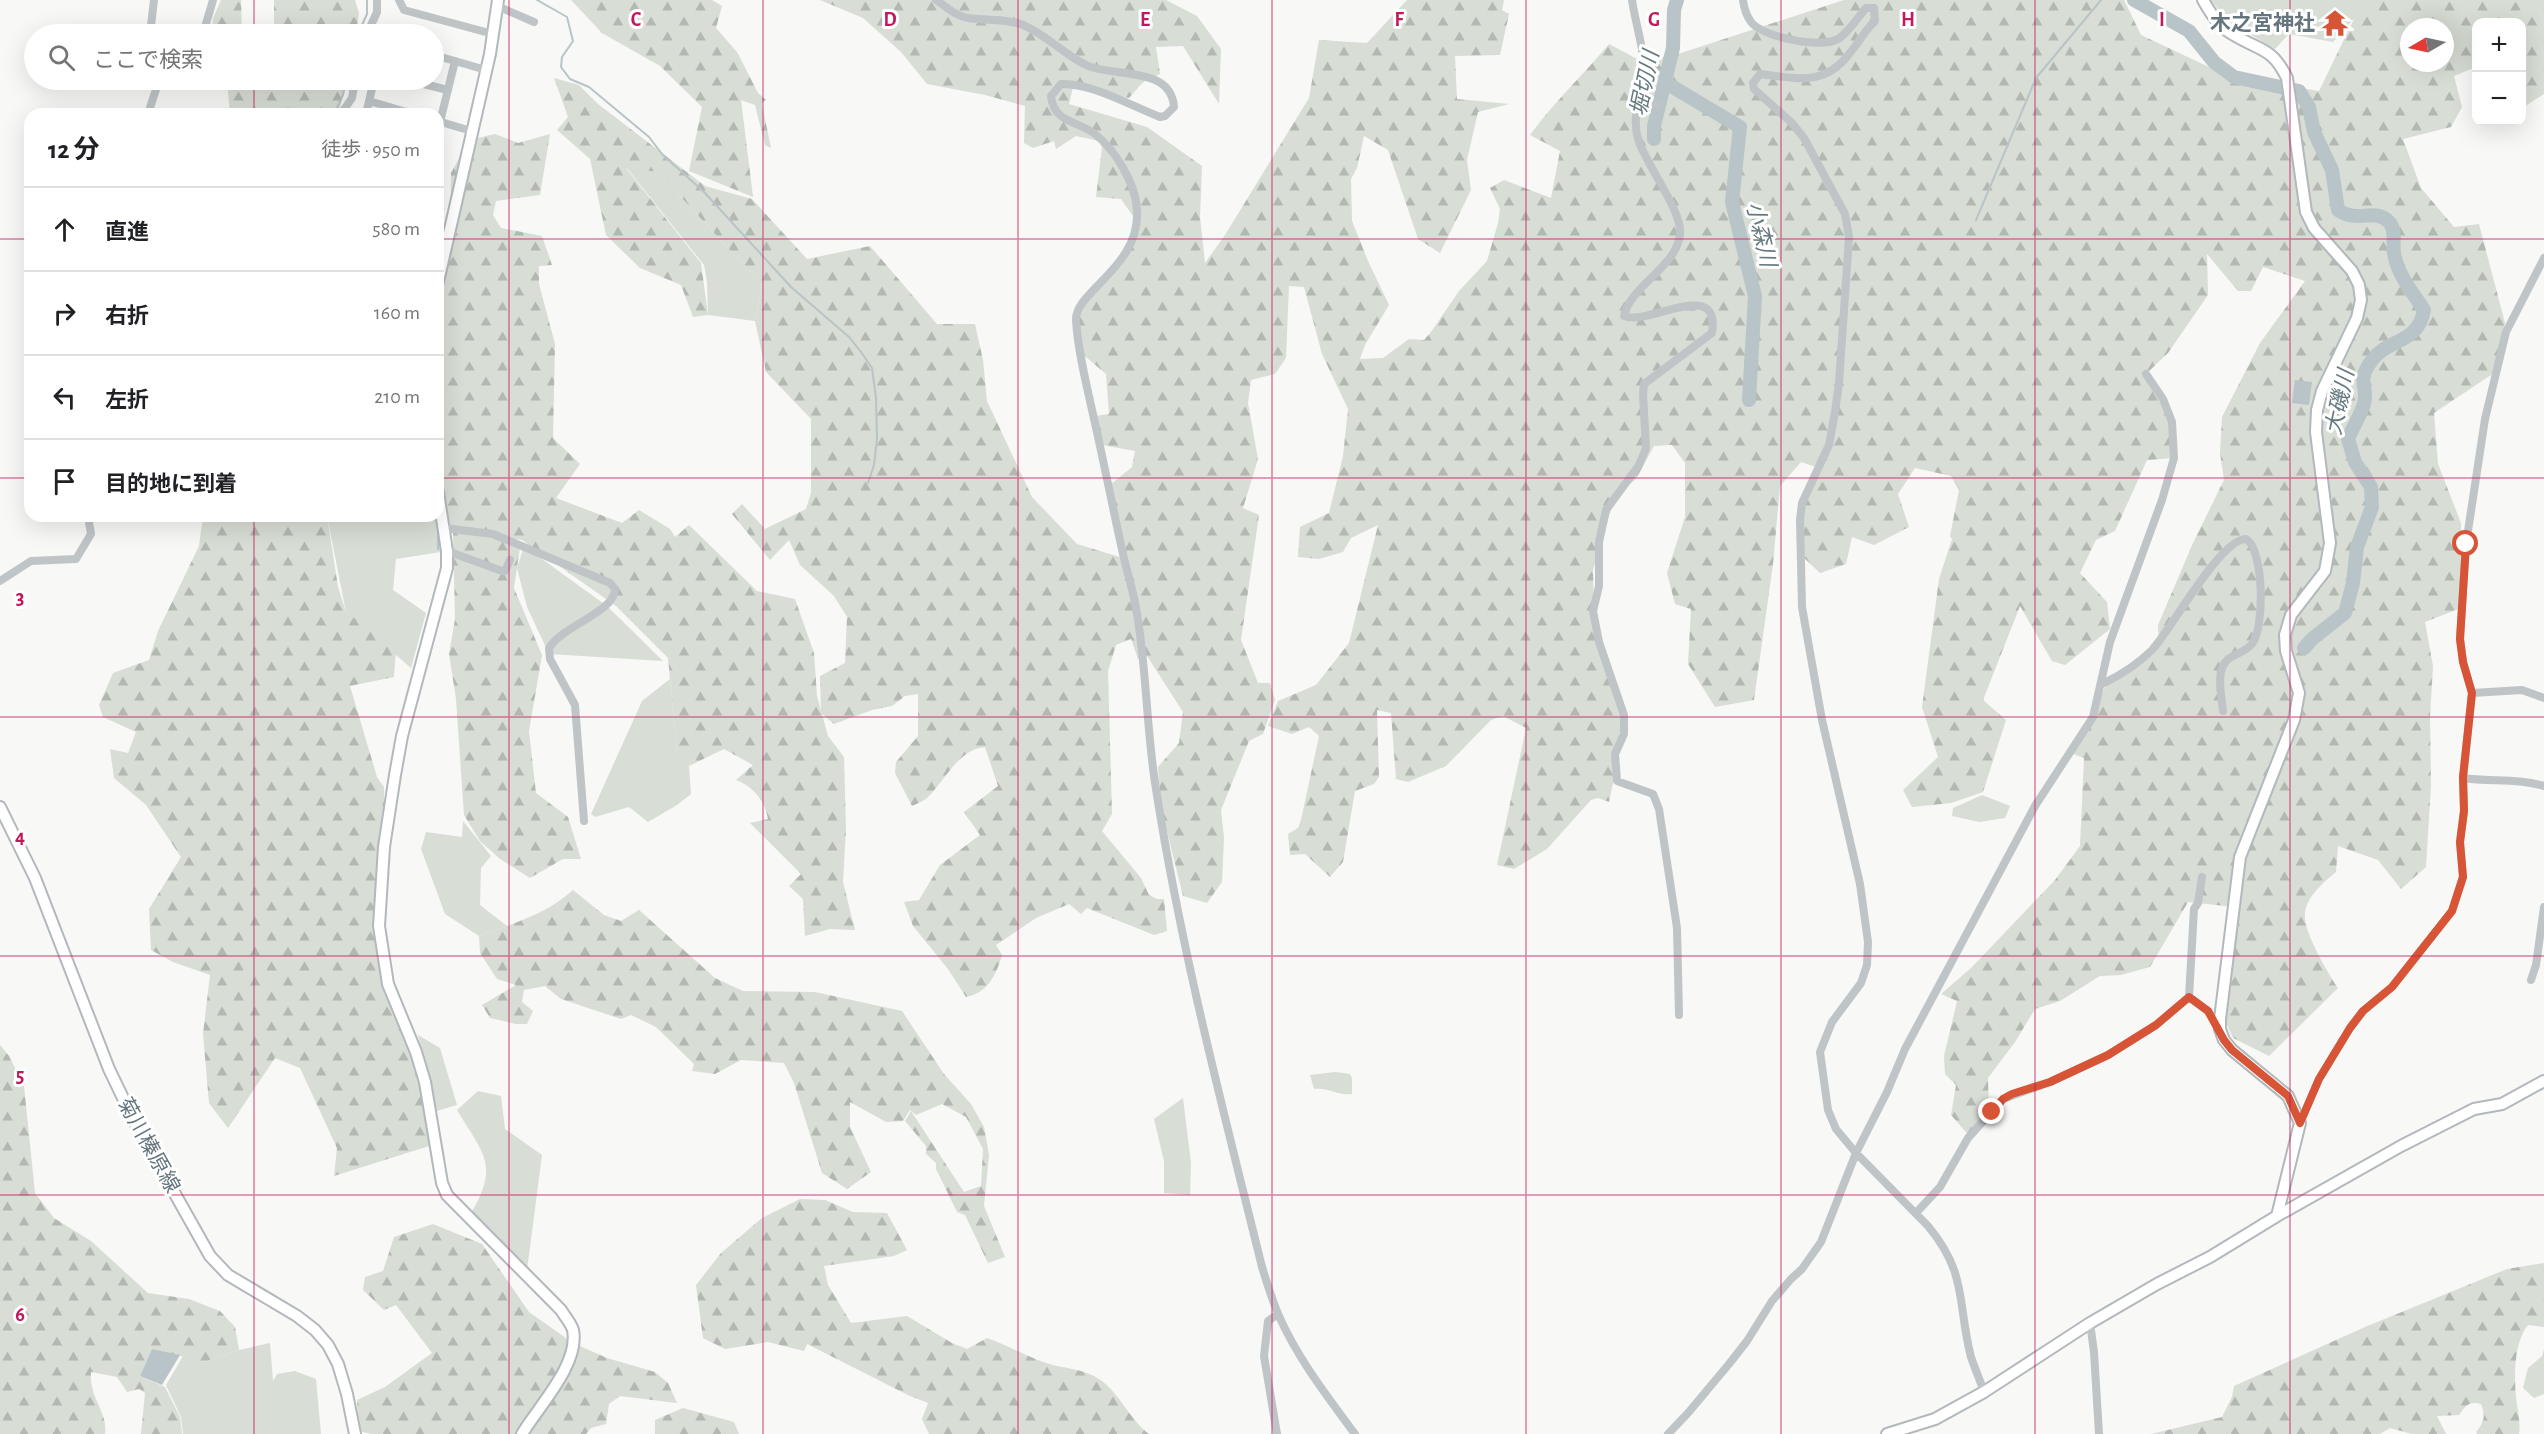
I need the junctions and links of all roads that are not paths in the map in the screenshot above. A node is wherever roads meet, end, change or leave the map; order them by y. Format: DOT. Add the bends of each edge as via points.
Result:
graph roads {
  1 [pos="154,0"];
  2 [pos="213,0"];
  3 [pos="376,0"];
  4 [pos="399,0"];
  5 [pos="936,0"];
  6 [pos="1632,0"];
  7 [pos="1743,0"];
  8 [pos="2203,0"];
  9 [pos="498,3"];
  10 [pos="534,22"];
  11 [pos="151,24"];
  12 [pos="206,24"];
  13 [pos="372,24"];
  14 [pos="493,34"];
  15 [pos="444,58"];
  16 [pos="455,61"];
  17 [pos="486,70"];
  18 [pos="444,89"];
  19 [pos="156,90"];
  20 [pos="353,90"];
  21 [pos="372,90"];
  22 [pos="448,90"];
  23 [pos="369,101"];
  24 [pos="1638,101"];
  25 [pos="1657,105"];
  26 [pos="150,108"];
  27 [pos="345,108"];
  28 [pos="367,108"];
  29 [pos="393,108"];
  30 [pos="443,108"];
  31 [pos="444,125"];
  32 [pos="471,131"];
  33 [pos="444,255"];
  34 [pos="2544,258"];
  35 [pos="2146,374"];
  36 [pos="90,522"];
  37 [pos="443,522"];
  38 [pos="444,528"];
  39 [pos="447,551"];
  40 [pos="510,560"];
  41 [pos="0,581"];
  42 [pos="2102,684"];
  43 [pos="2472,693"];
  44 [pos="2544,698"];
  45 [pos="2223,711"];
  46 [pos="2463,777"];
  47 [pos="2544,786"];
  48 [pos="0,807"];
  49 [pos="584,821"];
  50 [pos="2202,877"];
  51 [pos="2544,907"];
  52 [pos="2531,980"];
  53 [pos="2189,997"];
  54 [pos="1679,1015"];
  55 [pos="2220,1029"];
  56 [pos="2544,1081"];
  57 [pos="2300,1123"];
  58 [pos="1856,1153"];
  59 [pos="1916,1213"];
  60 [pos="2277,1216"];
  61 [pos="1278,1314"];
  62 [pos="2090,1323"];
  63 [pos="1984,1392"];
  64 [pos="355,1434"];
  65 [pos="522,1434"];
  66 [pos="1277,1434"];
  67 [pos="1355,1434"];
  68 [pos="1668,1434"];
  69 [pos="1887,1434"];
  70 [pos="2100,1434"];
  1 -- 11 [label="street"];
  2 -- 12 [label="street"];
  3 -- 13 [label="street" via="377,12"];
  4 -- 14 [label="street" via="404,10"];
  5 -- 61 [label="street" via="968,18 1020,24 1039,32 1093,68 1155,80 1164,85 1173,99 1174,107 1160,117 1071,84 1061,84 1051,96 1058,115 1093,132 1110,147 1137,206 1131,246 1076,315 1080,352 1136,607 1148,739 1178,920 1262,1267"];
  6 -- 24 [label="street" via="1644,65"];
  7 -- 58 [label="street" via="1752,23 1798,41 1817,43 1839,39 1866,8 1874,8 1875,21 1843,62 1829,73 1794,80 1760,74 1753,83 1754,89 1803,138 1845,214 1849,237 1835,412 1829,445 1810,483 1800,520 1802,607 1809,653 1860,884 1868,942 1866,972 1832,1022 1820,1052 1828,1110 1836,1129"];
  8 -- 55 [label="street" via="2216,21 2233,35 2272,53 2288,78 2306,212 2314,228 2352,271 2361,300 2317,410 2316,432 2330,543 2325,570 2291,615 2285,635 2299,693 2294,720 2240,857"];
  9 -- 10 [label="street"];
  9 -- 14 [label="street"];
  14 -- 17 [label="street"];
  15 -- 16 [label="street"];
  16 -- 17 [label="street"];
  16 -- 22 [label="street"];
  17 -- 32 [label="street"];
  18 -- 22 [label="street"];
  19 -- 26 [label="street"];
  20 -- 27 [label="street"];
  21 -- 23 [label="street"];
  22 -- 30 [label="street"];
  23 -- 28 [label="street"];
  23 -- 29 [label="street"];
  24 -- 25 [label="street"];
  24 -- 54 [label="street" via="1639,142 1677,216 1681,232 1678,245 1624,315 1634,318 1693,304 1710,314 1713,324 1712,333 1644,384 1646,448 1639,465 1606,510 1593,611 1599,642 1624,715 1624,734 1615,753 1617,781 1653,794 1659,809 1677,928"];
  31 -- 32 [label="street"];
  32 -- 33 [label="street"];
  34 -- 43 [label="street" via="2506,332 2485,419 2466,544 2460,618 2463,662"];
  35 -- 42 [label="street" via="2163,399 2172,422 2174,458 2110,642"];
  36 -- 41 [label="street" via="91,534 76,560 31,561"];
  37 -- 38 [label="street"];
  38 -- 39 [label="street"];
  38 -- 49 [label="street" via="493,534 610,583 615,589 607,606 565,632 549,648 550,659 575,705"];
  39 -- 40 [label="street" via="502,571"];
  39 -- 65 [label="street" via="443,588 419,669 395,776 384,847 379,926 388,984 425,1082 447,1194 561,1311 573,1331 567,1363"];
  42 -- 45 [label="street" via="2134,667 2152,650 2184,601 2215,564 2236,542 2246,539 2253,546 2259,569 2258,630 2252,645 2223,666"];
  42 -- 58 [label="street" via="2094,717 2035,806 1915,1030"];
  43 -- 44 [label="street" via="2522,690"];
  43 -- 46 [label="street"];
  46 -- 47 [label="street"];
  46 -- 57 [label="street" via="2463,877 2452,911 2392,987 2363,1011 2350,1028 2319,1079"];
  48 -- 64 [label="street, 菊川榛原線" via="34,878 109,1069 135,1124 210,1256 228,1275 297,1316 328,1345 338,1364"];
  50 -- 53 [label="street" via="2194,909"];
  51 -- 52 [label="street"];
  53 -- 55 [label="street" via="2208,1011"];
  53 -- 59 [label="street" via="2156,1025 2108,1055 2003,1099 1968,1138 1940,1187"];
  55 -- 57 [label="street" via="2232,1050 2288,1096"];
  56 -- 60 [label="street" via="2502,1104 2474,1109 2437,1126"];
  57 -- 60 [label="street"];
  58 -- 59 [label="street"];
  58 -- 68 [label="street" via="1821,1242 1772,1301 1729,1364"];
  59 -- 63 [label="street" via="1939,1239 1955,1268 1971,1356"];
  60 -- 62 [label="street"];
  61 -- 66 [label="street" via="1268,1321 1264,1356"];
  61 -- 67 [label="street" via="1319,1385"];
  62 -- 63 [label="street"];
  62 -- 70 [label="street"];
  63 -- 69 [label="street" via="1935,1419"];
}
